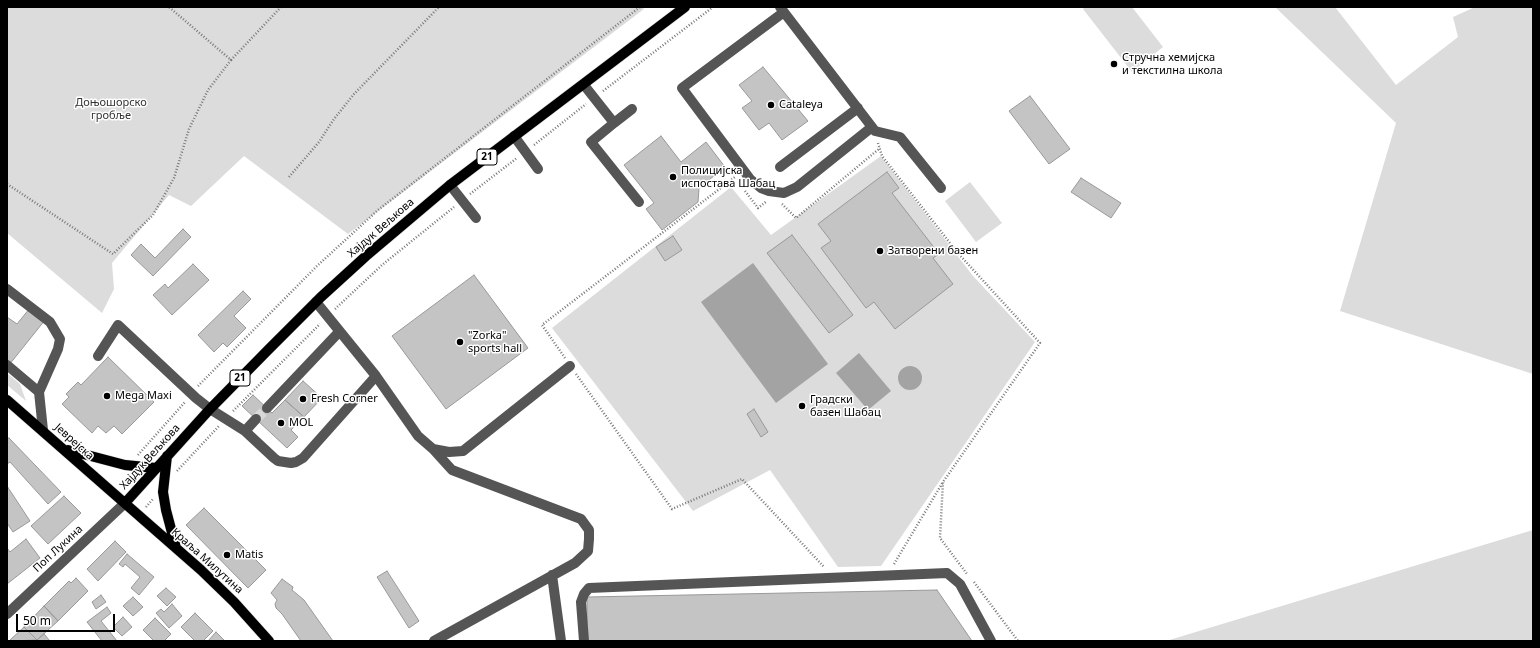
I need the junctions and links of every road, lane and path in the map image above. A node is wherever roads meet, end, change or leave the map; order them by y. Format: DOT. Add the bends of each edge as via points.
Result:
graph roads {
  1 [pos="169,7"];
  2 [pos="281,7"];
  3 [pos="439,7"];
  4 [pos="640,7"];
  5 [pos="685,7"];
  6 [pos="713,7"];
  7 [pos="782,10"];
  8 [pos="231,60"];
  9 [pos="584,85"];
  10 [pos="594,98"];
  11 [pos="858,108"];
  12 [pos="632,109"];
  13 [pos="614,123"];
  14 [pos="874,129"];
  15 [pos="514,136"];
  16 [pos="880,148"];
  17 [pos="525,152"];
  18 [pos="780,167"];
  19 [pos="538,169"];
  20 [pos="289,178"];
  21 [pos="7,184"];
  22 [pos="739,184"];
  23 [pos="450,185"];
  24 [pos="941,188"];
  25 [pos="744,190"];
  26 [pos="462,200"];
  27 [pos="769,200"];
  28 [pos="780,201"];
  29 [pos="639,202"];
  30 [pos="476,218"];
  31 [pos="7,289"];
  32 [pos="316,302"];
  33 [pos="327,316"];
  34 [pos="339,332"];
  35 [pos="98,356"];
  36 [pos="7,365"];
  37 [pos="570,366"];
  38 [pos="376,376"];
  39 [pos="40,392"];
  40 [pos="192,394"];
  41 [pos="7,400"];
  42 [pos="267,408"];
  43 [pos="210,409"];
  44 [pos="226,419"];
  45 [pos="256,419"];
  46 [pos="43,430"];
  47 [pos="245,431"];
  48 [pos="433,448"];
  49 [pos="64,449"];
  50 [pos="167,456"];
  51 [pos="129,466"];
  52 [pos="156,468"];
  53 [pos="177,472"];
  54 [pos="943,482"];
  55 [pos="163,488"];
  56 [pos="125,503"];
  57 [pos="139,515"];
  58 [pos="176,548"];
  59 [pos="893,566"];
  60 [pos="824,567"];
  61 [pos="968,574"];
  62 [pos="552,575"];
  63 [pos="972,580"];
  64 [pos="7,614"];
  65 [pos="269,641"];
  66 [pos="434,641"];
  67 [pos="561,641"];
  68 [pos="584,641"];
  69 [pos="991,641"];
  70 [pos="1018,641"];
  1 -- 8 [label="path"];
  2 -- 8 [label="path"];
  3 -- 20 [label="path" via="354,94"];
  4 -- 40 [label="path" via="378,210 311,271"];
  5 -- 9 [label="main road, Хајдук Вељкова / 21"];
  6 -- 10 [label="path"];
  7 -- 11 [label="street"];
  7 -- 14 [label="street" via="682,88 750,179 761,188 784,193 797,187"];
  8 -- 21 [label="path" via="208,90 189,129 174,178 153,215 113,254"];
  9 -- 10 [label="street"];
  9 -- 15 [label="main road, Хајдук Вељкова / 21"];
  10 -- 13 [label="street"];
  10 -- 17 [label="path"];
  11 -- 14 [label="street"];
  11 -- 18 [label="street"];
  12 -- 13 [label="street"];
  13 -- 29 [label="street" via="591,142"];
  14 -- 16 [label="path"];
  14 -- 24 [label="street" via="900,137"];
  15 -- 17 [label="street"];
  15 -- 23 [label="main road, Хајдук Вељкова / 21"];
  16 -- 28 [label="path" via="796,218"];
  16 -- 54 [label="path" via="882,156 958,252 1040,343"];
  17 -- 19 [label="street"];
  17 -- 26 [label="path"];
  22 -- 37 [label="path" via="735,177 542,325"];
  23 -- 26 [label="street"];
  23 -- 32 [label="main road, Хајдук Вељкова / 21" via="382,241"];
  25 -- 27 [label="path" via="758,208"];
  26 -- 30 [label="street"];
  26 -- 33 [label="path" via="382,265"];
  31 -- 39 [label="street" via="50,322 60,339"];
  32 -- 33 [label="street"];
  32 -- 43 [label="main road, Хајдук Вељкова / 21"];
  33 -- 34 [label="street"];
  33 -- 44 [label="path"];
  34 -- 38 [label="street"];
  34 -- 42 [label="street"];
  35 -- 40 [label="street" via="118,325"];
  36 -- 39 [label="street"];
  37 -- 48 [label="street" via="463,451 449,452"];
  37 -- 60 [label="path" via="672,509 742,479"];
  38 -- 47 [label="street" via="303,458 296,462 274,458"];
  38 -- 48 [label="street" via="418,436"];
  39 -- 46 [label="street"];
  40 -- 43 [label="street"];
  40 -- 51 [label="path"];
  41 -- 46 [label="main road, Јеврејска"];
  43 -- 44 [label="street"];
  43 -- 50 [label="main road, Хајдук Вељкова / 21"];
  44 -- 47 [label="street"];
  44 -- 53 [label="path"];
  45 -- 47 [label="street"];
  46 -- 49 [label="main road, Јеврејска"];
  48 -- 62 [label="street" via="452,470 581,519 589,530 588,551 576,563"];
  49 -- 51 [label="main road"];
  49 -- 56 [label="main road, Јеврејска"];
  50 -- 52 [label="main road, Хајдук Вељкова / 21"];
  50 -- 55 [label="main road"];
  51 -- 52 [label="main road"];
  52 -- 56 [label="main road, Хајдук Вељкова / 21"];
  54 -- 59 [label="path"];
  54 -- 61 [label="path" via="940,538"];
  55 -- 57 [label="path"];
  55 -- 58 [label="main road"];
  56 -- 57 [label="main road, Краља Милутина"];
  56 -- 64 [label="street, Поп Лукина"];
  57 -- 58 [label="main road, Краља Милутина"];
  58 -- 65 [label="main road, Краља Милутина" via="234,602"];
  62 -- 66 [label="street"];
  62 -- 67 [label="street"];
  63 -- 70 [label="path"];
  68 -- 69 [label="street" via="581,602 589,588 947,573 960,584"];
}
